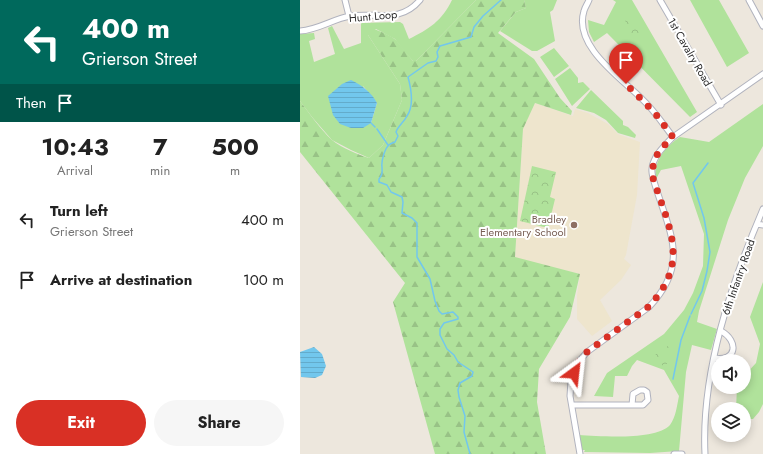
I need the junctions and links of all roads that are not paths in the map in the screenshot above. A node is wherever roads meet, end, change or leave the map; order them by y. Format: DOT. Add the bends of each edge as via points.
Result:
graph roads {
  1 [pos="345,0"];
  2 [pos="420,0"];
  3 [pos="590,0"];
  4 [pos="660,0"];
  5 [pos="749,0"];
  6 [pos="349,16"];
  7 [pos="763,26"];
  8 [pos="300,31"];
  9 [pos="763,74"];
  10 [pos="721,105"];
  11 [pos="673,137"];
  12 [pos="763,209"];
  13 [pos="757,224"];
  14 [pos="763,225"];
  15 [pos="721,331"];
  16 [pos="715,354"];
  17 [pos="731,354"];
  18 [pos="711,375"];
  19 [pos="572,405"];
  20 [pos="632,405"];
  21 [pos="580,454"];
  22 [pos="674,454"];
  23 [pos="682,454"];
  24 [pos="705,454"];
  1 -- 6 [label="street"];
  2 -- 6 [label="street, Hunt Loop" via="411,8 395,15"];
  3 -- 11 [label="street" via="584,11 582,23 588,44 600,60 650,108"];
  4 -- 10 [label="street, 1st Cavalry Road"];
  5 -- 7 [label="street"];
  6 -- 8 [label="street, Hunt Loop"];
  9 -- 10 [label="street"];
  10 -- 11 [label="street"];
  11 -- 19 [label="street" via="661,148 653,161 652,170 674,246 673,263 668,279 657,298 648,307 587,352 576,365 571,380"];
  12 -- 13 [label="street, 6th Infantry Road"];
  13 -- 14 [label="street"];
  13 -- 15 [label="street, 6th Infantry Road" via="738,273"];
  15 -- 16 [label="street, 6th Infantry Road"];
  15 -- 17 [label="street" via="731,338 734,349"];
  18 -- 24 [label="street, 6th Infantry Road" via="707,397"];
  19 -- 20 [label="street"];
  19 -- 21 [label="street"];
  22 -- 23 [label="street"];
}
